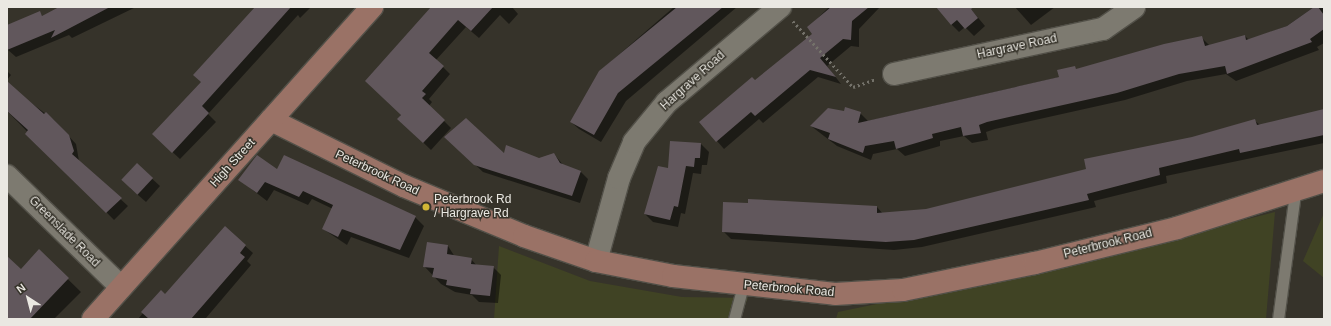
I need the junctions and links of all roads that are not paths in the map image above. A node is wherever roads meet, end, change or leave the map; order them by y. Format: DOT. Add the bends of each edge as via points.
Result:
graph roads {
  1 [pos="372,7"];
  2 [pos="1134,7"];
  3 [pos="785,13"];
  4 [pos="894,74"];
  5 [pos="271,120"];
  6 [pos="7,176"];
  7 [pos="1324,181"];
  8 [pos="1294,193"];
  9 [pos="596,261"];
  10 [pos="743,285"];
  11 [pos="121,287"];
  12 [pos="93,319"];
  13 [pos="734,319"];
  14 [pos="1278,319"];
  1 -- 5 [label="street, High Street"];
  2 -- 4 [label="street, Hargrave Road" via="1103,29"];
  3 -- 9 [label="street, Hargrave Road" via="667,102 634,142 619,178"];
  5 -- 9 [label="street, Peterbrook Road" via="411,189 524,236"];
  5 -- 11 [label="street, High Street"];
  6 -- 11 [label="street, Greenslade Road"];
  7 -- 8 [label="street, Peterbrook Road"];
  8 -- 10 [label="street, Peterbrook Road" via="1177,228 1028,265 903,290 835,294"];
  8 -- 14 [label="lane"];
  9 -- 10 [label="street, Peterbrook Road"];
  10 -- 13 [label="lane"];
  11 -- 12 [label="street, High Street"];
}
